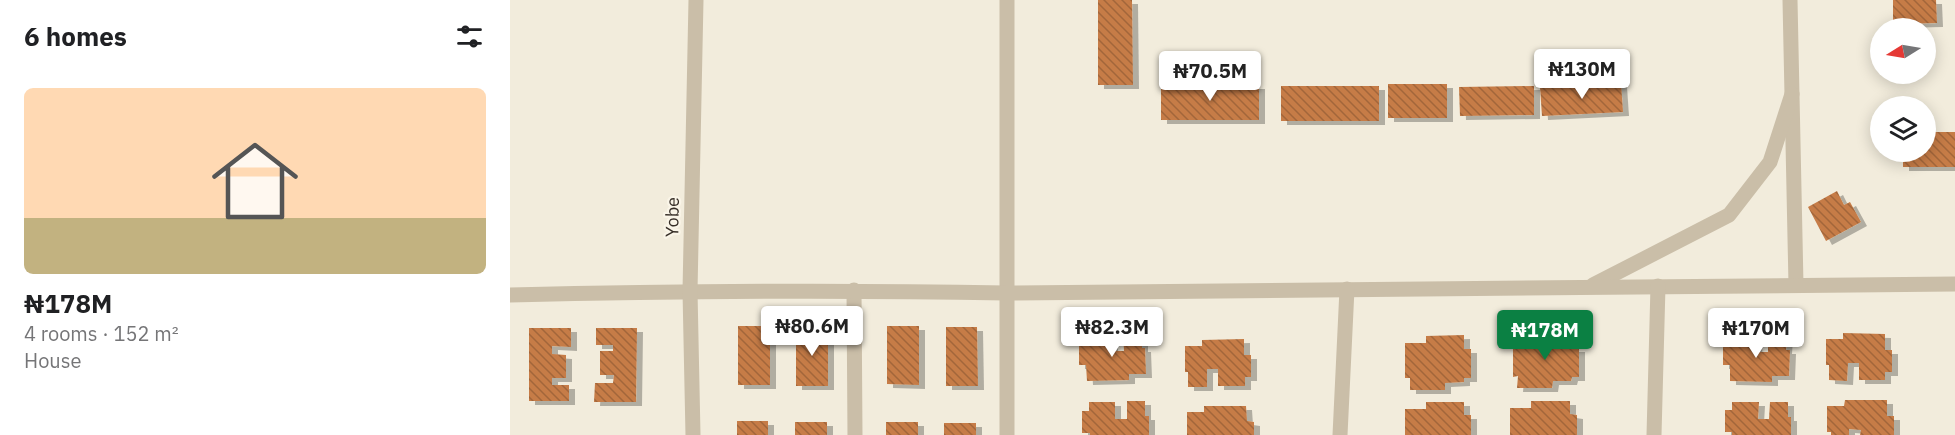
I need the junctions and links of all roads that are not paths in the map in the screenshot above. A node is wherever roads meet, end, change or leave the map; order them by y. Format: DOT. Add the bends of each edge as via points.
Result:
graph roads {
  1 [pos="696,0"];
  2 [pos="1007,0"];
  3 [pos="1790,0"];
  4 [pos="1792,94"];
  5 [pos="1955,284"];
  6 [pos="1796,285"];
  7 [pos="1590,286"];
  8 [pos="1658,286"];
  9 [pos="1347,289"];
  10 [pos="854,290"];
  11 [pos="690,291"];
  12 [pos="1006,293"];
  13 [pos="510,295"];
  14 [pos="693,435"];
  15 [pos="855,435"];
  16 [pos="1007,435"];
  17 [pos="1340,435"];
  18 [pos="1654,435"];
  1 -- 11 [label="street, Yobe"];
  2 -- 12 [label="street"];
  3 -- 4 [label="street"];
  4 -- 6 [label="street"];
  4 -- 7 [label="street" via="1770,162 1729,215"];
  5 -- 6 [label="street"];
  6 -- 8 [label="street"];
  7 -- 8 [label="street"];
  7 -- 9 [label="street"];
  8 -- 18 [label="street"];
  9 -- 12 [label="street"];
  9 -- 17 [label="street"];
  10 -- 11 [label="street"];
  10 -- 12 [label="street"];
  10 -- 15 [label="street"];
  11 -- 13 [label="street"];
  11 -- 14 [label="street, Yobe"];
  12 -- 16 [label="street"];
}
